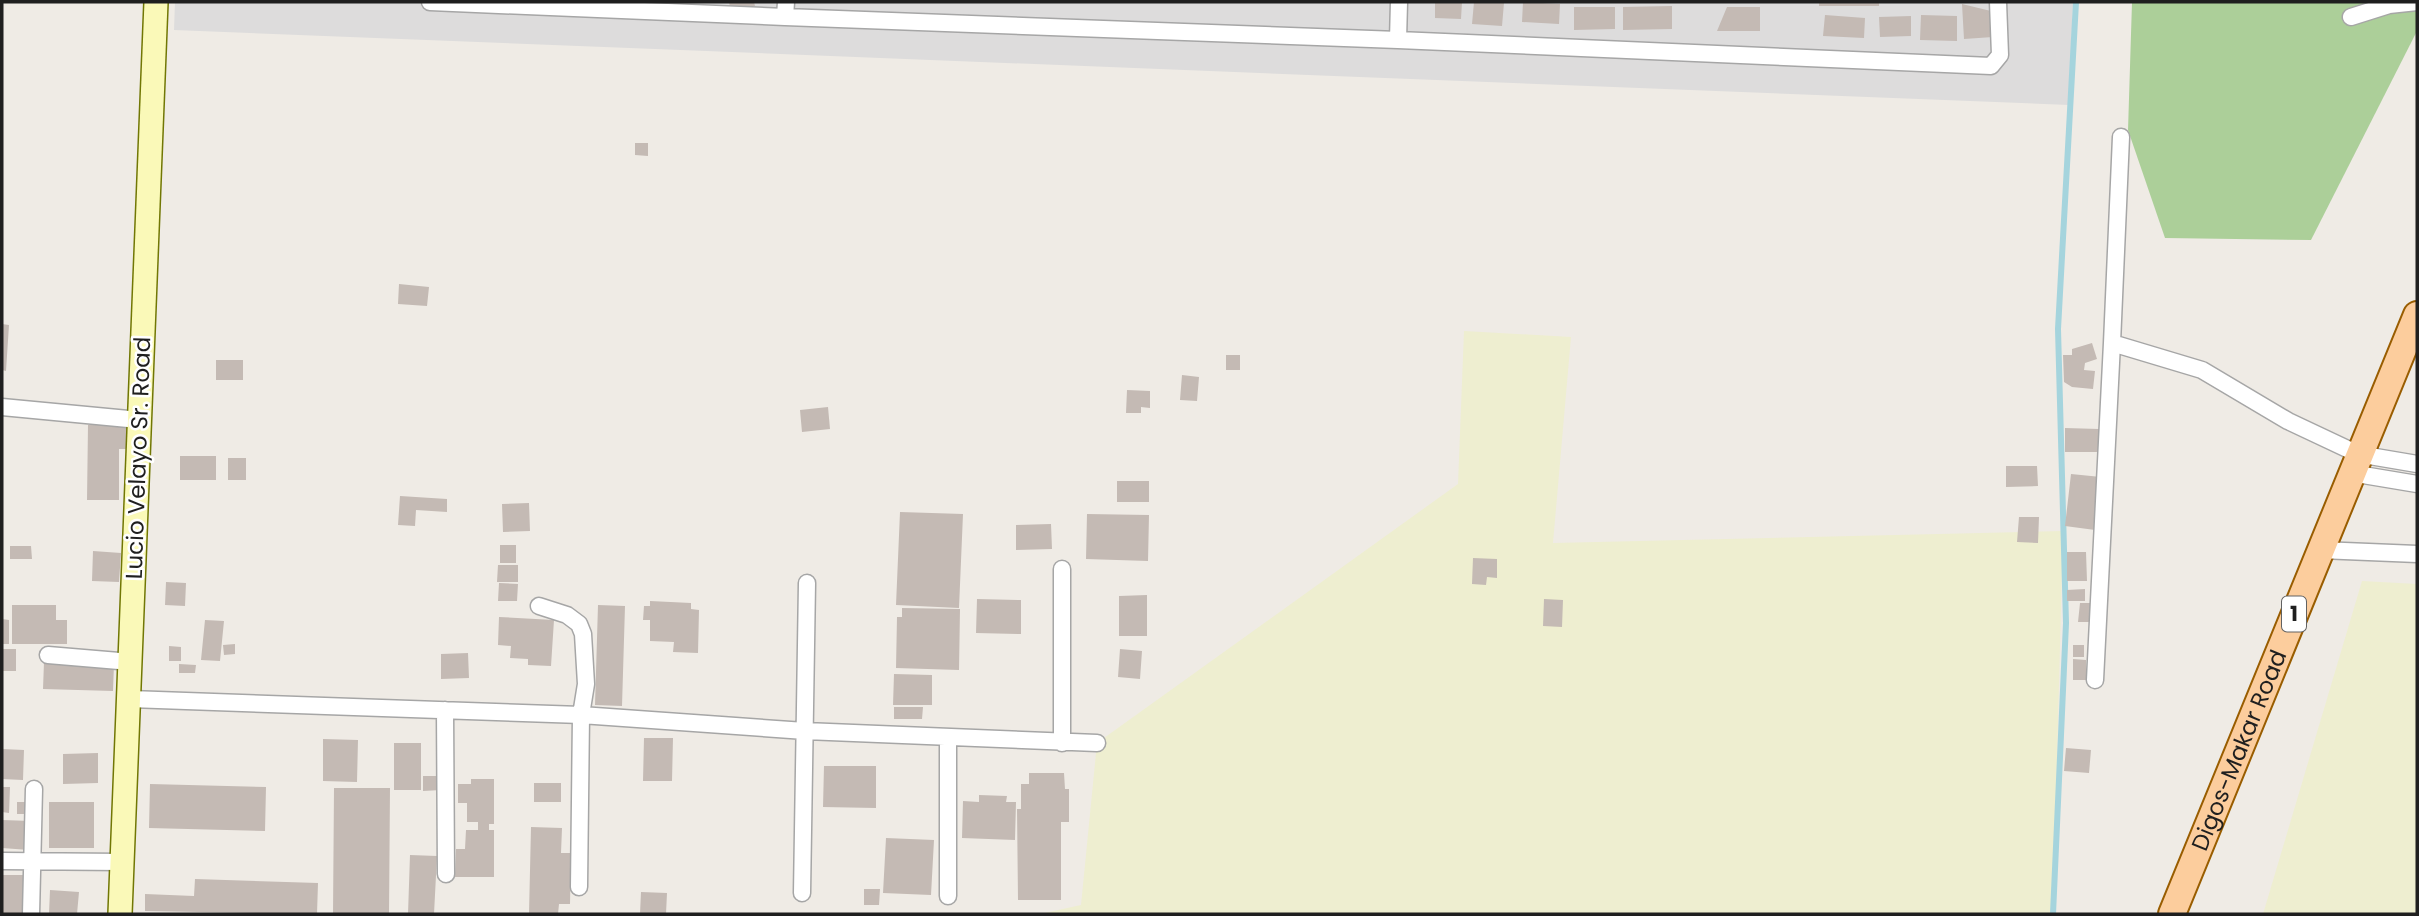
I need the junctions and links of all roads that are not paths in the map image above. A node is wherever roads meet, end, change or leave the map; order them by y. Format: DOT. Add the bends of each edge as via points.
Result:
graph roads {
  1 [pos="156,2"];
  2 [pos="430,2"];
  3 [pos="1399,2"];
  4 [pos="1998,2"];
  5 [pos="2417,2"];
  6 [pos="786,10"];
  7 [pos="2351,17"];
  8 [pos="1398,40"];
  9 [pos="2121,137"];
  10 [pos="2417,315"];
  11 [pos="2112,343"];
  12 [pos="2,407"];
  13 [pos="139,420"];
  14 [pos="2355,463"];
  15 [pos="2417,464"];
  16 [pos="2417,484"];
  17 [pos="2320,550"];
  18 [pos="2417,554"];
  19 [pos="1062,569"];
  20 [pos="807,583"];
  21 [pos="539,606"];
  22 [pos="48,655"];
  23 [pos="131,662"];
  24 [pos="2095,680"];
  25 [pos="130,699"];
  26 [pos="445,710"];
  27 [pos="581,715"];
  28 [pos="805,731"];
  29 [pos="948,737"];
  30 [pos="1062,743"];
  31 [pos="1097,743"];
  32 [pos="34,789"];
  33 [pos="2,861"];
  34 [pos="32,862"];
  35 [pos="122,862"];
  36 [pos="446,874"];
  37 [pos="579,887"];
  38 [pos="802,893"];
  39 [pos="948,896"];
  40 [pos="31,914"];
  41 [pos="120,914"];
  42 [pos="2172,914"];
  1 -- 13 [label="main road, Lucio Velayo Sr. Road"];
  2 -- 6 [label="street"];
  3 -- 8 [label="street"];
  4 -- 8 [label="street" via="2000,55 1991,65"];
  5 -- 7 [label="street"];
  6 -- 8 [label="street"];
  9 -- 11 [label="street"];
  10 -- 14 [label="main road, Digos-Makar Road / 1"];
  11 -- 14 [label="street" via="2202,370"];
  11 -- 24 [label="street"];
  12 -- 13 [label="street"];
  13 -- 23 [label="main road, Lucio Velayo Sr. Road"];
  14 -- 15 [label="street"];
  14 -- 16 [label="street"];
  14 -- 17 [label="main road, Digos-Makar Road / 1"];
  17 -- 18 [label="street"];
  17 -- 42 [label="main road, Digos-Makar Road / 1"];
  19 -- 30 [label="street"];
  20 -- 28 [label="street"];
  21 -- 27 [label="street" via="567,615 583,634 586,684"];
  22 -- 23 [label="street"];
  23 -- 25 [label="main road, Lucio Velayo Sr. Road"];
  25 -- 26 [label="street"];
  25 -- 35 [label="main road, Lucio Velayo Sr. Road"];
  26 -- 27 [label="street"];
  26 -- 36 [label="street"];
  27 -- 28 [label="street"];
  27 -- 37 [label="street"];
  28 -- 29 [label="street"];
  28 -- 38 [label="street"];
  29 -- 30 [label="street"];
  29 -- 39 [label="street"];
  30 -- 31 [label="street"];
  32 -- 34 [label="street"];
  33 -- 34 [label="street"];
  34 -- 35 [label="street"];
  34 -- 40 [label="street"];
  35 -- 41 [label="main road, Lucio Velayo Sr. Road"];
}
